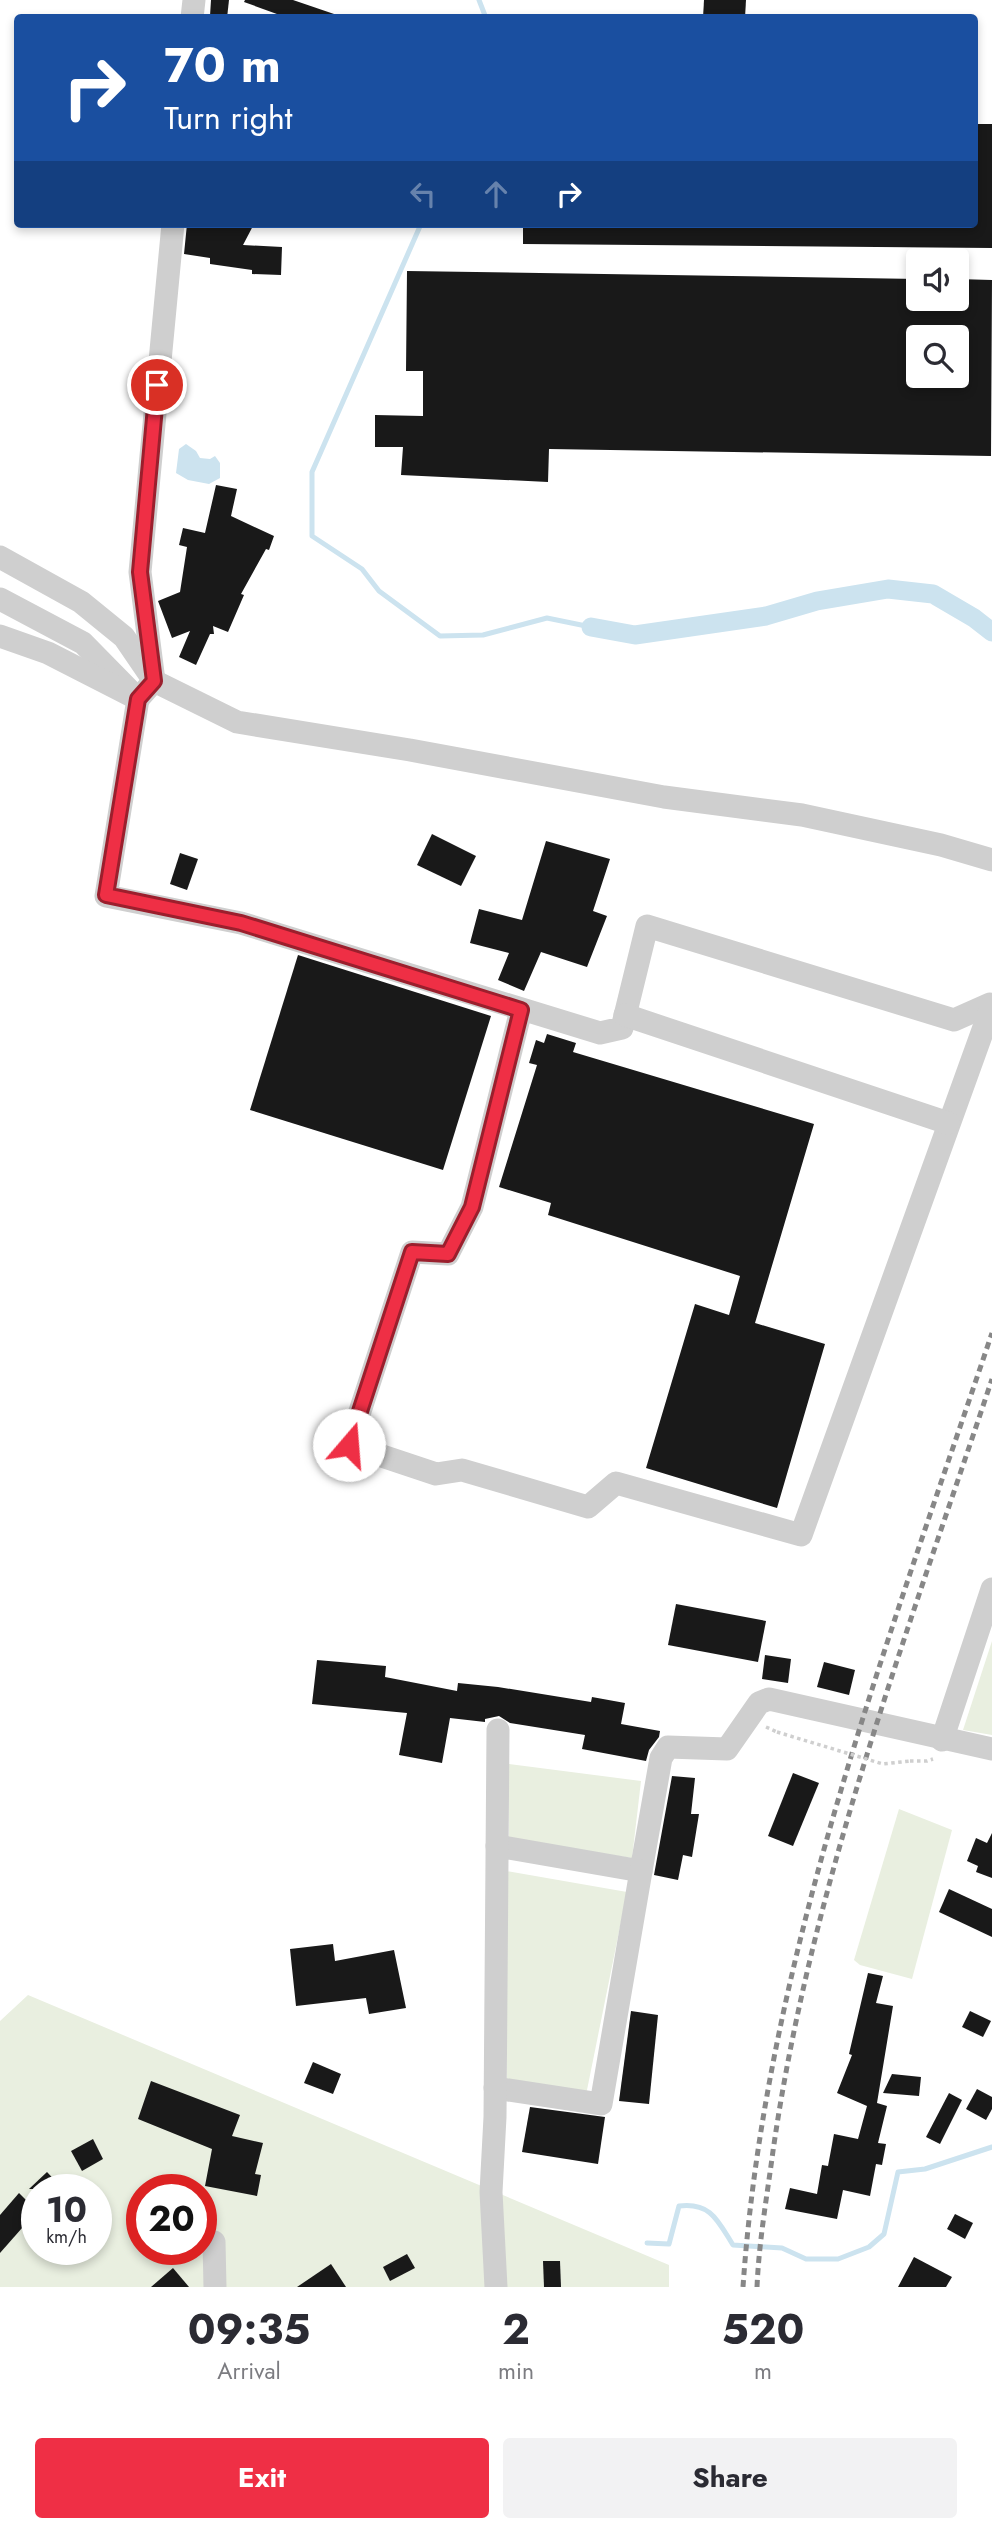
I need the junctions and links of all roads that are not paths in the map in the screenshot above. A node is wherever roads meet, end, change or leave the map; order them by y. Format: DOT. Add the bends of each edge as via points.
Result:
graph roads {
  1 [pos="173,228"];
  2 [pos="0,557"];
  3 [pos="0,599"];
  4 [pos="0,636"];
  5 [pos="154,681"];
  6 [pos="138,699"];
  7 [pos="992,860"];
  8 [pos="991,1004"];
  9 [pos="521,1010"];
  10 [pos="625,1015"];
  11 [pos="948,1123"];
  12 [pos="992,1589"];
  13 [pos="498,1730"];
  14 [pos="942,1740"];
  15 [pos="992,1749"];
  16 [pos="497,1846"];
  17 [pos="641,1871"];
  18 [pos="495,2088"];
  19 [pos="215,2265"];
  20 [pos="215,2287"];
  21 [pos="496,2287"];
  1 -- 5 [label="street" via="140,572"];
  2 -- 5 [label="street" via="80,602 113,628"];
  3 -- 6 [label="street" via="83,643"];
  4 -- 6 [label="street" via="48,653"];
  5 -- 6 [label="street"];
  5 -- 7 [label="street" via="237,722 664,797 802,815"];
  6 -- 9 [label="street" via="106,895 241,923"];
  8 -- 10 [label="street" via="954,1020 647,926"];
  8 -- 11 [label="street"];
  9 -- 10 [label="street" via="600,1033 622,1028"];
  9 -- 11 [label="street" via="472,1207 448,1254 412,1252 349,1445 436,1474 462,1470 589,1507 616,1483 801,1535"];
  10 -- 11 [label="street"];
  12 -- 14 [label="street"];
  13 -- 16 [label="street"];
  14 -- 15 [label="street"];
  14 -- 17 [label="street" via="769,1699 758,1703 727,1749 668,1747 661,1758"];
  16 -- 17 [label="street"];
  16 -- 18 [label="street"];
  17 -- 18 [label="street" via="601,2104"];
  18 -- 21 [label="street" via="491,2192"];
  19 -- 20 [label="street"];
}
